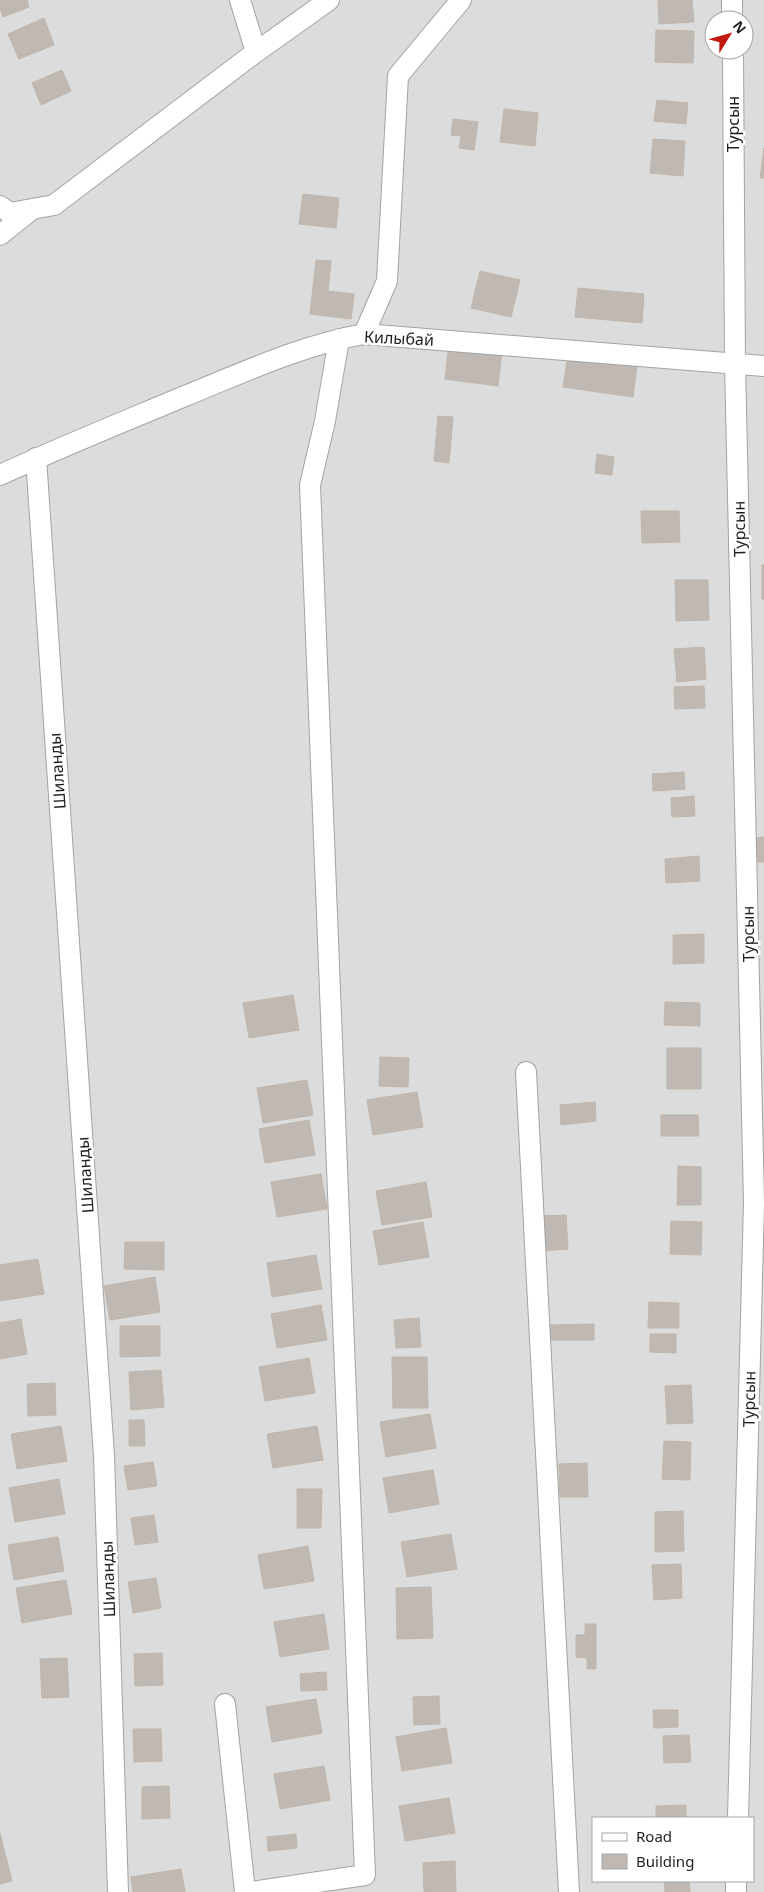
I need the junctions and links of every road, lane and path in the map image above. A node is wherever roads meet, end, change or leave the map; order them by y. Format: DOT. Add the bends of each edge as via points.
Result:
graph roads {
  1 [pos="240,0"];
  2 [pos="329,0"];
  3 [pos="461,0"];
  4 [pos="256,52"];
  5 [pos="733,60"];
  6 [pos="0,206"];
  7 [pos="32,209"];
  8 [pos="0,235"];
  9 [pos="364,334"];
  10 [pos="339,339"];
  11 [pos="735,364"];
  12 [pos="764,366"];
  13 [pos="36,458"];
  14 [pos="0,475"];
  15 [pos="526,1072"];
  16 [pos="225,1704"];
  17 [pos="738,1817"];
  18 [pos="118,1892"];
  19 [pos="245,1892"];
  20 [pos="251,1892"];
  21 [pos="569,1892"];
  1 -- 4 [label="street"];
  2 -- 4 [label="street"];
  3 -- 9 [label="street" via="398,76 387,281"];
  4 -- 7 [label="street" via="54,206"];
  5 -- 11 [label="street, Турсын"];
  6 -- 7 [label="street" via="10,213"];
  7 -- 8 [label="street"];
  9 -- 10 [label="street, Килыбай"];
  9 -- 11 [label="street, Килыбай"];
  10 -- 13 [label="street, Килыбай" via="253,368"];
  10 -- 20 [label="street" via="310,485 365,1875"];
  11 -- 12 [label="street, Килыбай"];
  11 -- 17 [label="street, Турсын" via="754,1202"];
  13 -- 14 [label="street, Килыбай"];
  13 -- 18 [label="street, Шиланды" via="104,1456"];
  15 -- 21 [label="street"];
  16 -- 19 [label="street"];
}
